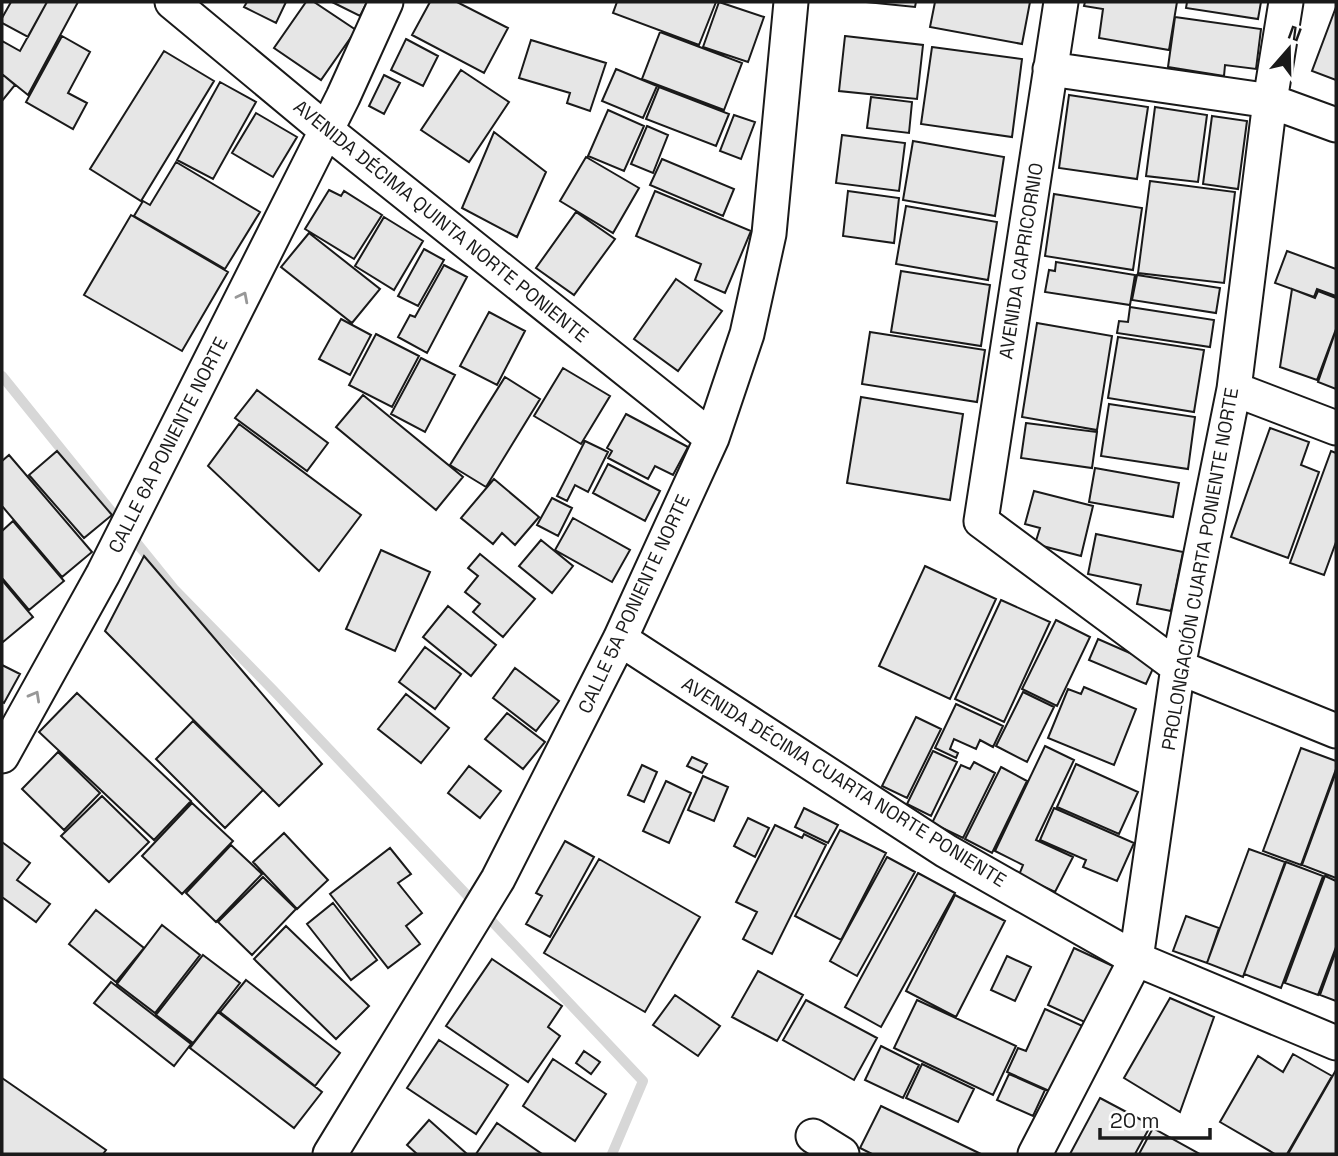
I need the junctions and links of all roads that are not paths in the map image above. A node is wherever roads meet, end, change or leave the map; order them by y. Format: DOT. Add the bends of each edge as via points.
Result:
graph roads {
  1 [pos="172,2"];
  2 [pos="386,2"];
  3 [pos="790,2"];
  4 [pos="1061,2"];
  5 [pos="1286,2"];
  6 [pos="1050,69"];
  7 [pos="1270,101"];
  8 [pos="1336,125"];
  9 [pos="326,130"];
  10 [pos="1234,389"];
  11 [pos="1336,428"];
  12 [pos="712,438"];
  13 [pos="620,639"];
  14 [pos="1178,667"];
  15 [pos="1336,730"];
  16 [pos="2,756"];
  17 [pos="1136,959"];
  18 [pos="1336,1043"];
  19 [pos="813,1136"];
  20 [pos="331,1154"];
  21 [pos="842,1154"];
  22 [pos="1035,1154"];
  1 -- 9 [label="street, AVENIDA DÉCIMA QUINTA NORTE PONIENTE"];
  2 -- 9 [label="street, CALLE 6A PONIENTE NORTE"];
  3 -- 12 [label="street, CALLE 5A PONIENTE NORTE" via="769,234 747,334"];
  4 -- 6 [label="street, AVENIDA CAPRICORNIO"];
  5 -- 7 [label="street, PROLONGACIÓN CUARTA PONIENTE NORTE"];
  6 -- 7 [label="street"];
  6 -- 14 [label="street, AVENIDA CAPRICORNIO" via="981,521"];
  7 -- 8 [label="street"];
  7 -- 10 [label="street, PROLONGACIÓN CUARTA PONIENTE NORTE"];
  9 -- 12 [label="street, AVENIDA DÉCIMA QUINTA NORTE PONIENTE"];
  16 -- 9 [label="street, CALLE 6A PONIENTE NORTE, one-way" via="103,574"];
  10 -- 11 [label="street"];
  10 -- 14 [label="street, PROLONGACIÓN CUARTA PONIENTE NORTE"];
  12 -- 13 [label="street, CALLE 5A PONIENTE NORTE"];
  13 -- 17 [label="street, AVENIDA DÉCIMA CUARTA NORTE PONIENTE" via="946,851"];
  13 -- 20 [label="street, CALLE 5A PONIENTE NORTE" via="498,879"];
  14 -- 15 [label="street"];
  14 -- 17 [label="street, PROLONGACIÓN CUARTA PONIENTE NORTE"];
  17 -- 18 [label="street, AVENIDA DÉCIMA CUARTA NORTE PONIENTE"];
  17 -- 22 [label="street, PROLONGACIÓN CUARTA PONIENTE NORTE"];
  19 -- 21 [label="street"];
}
